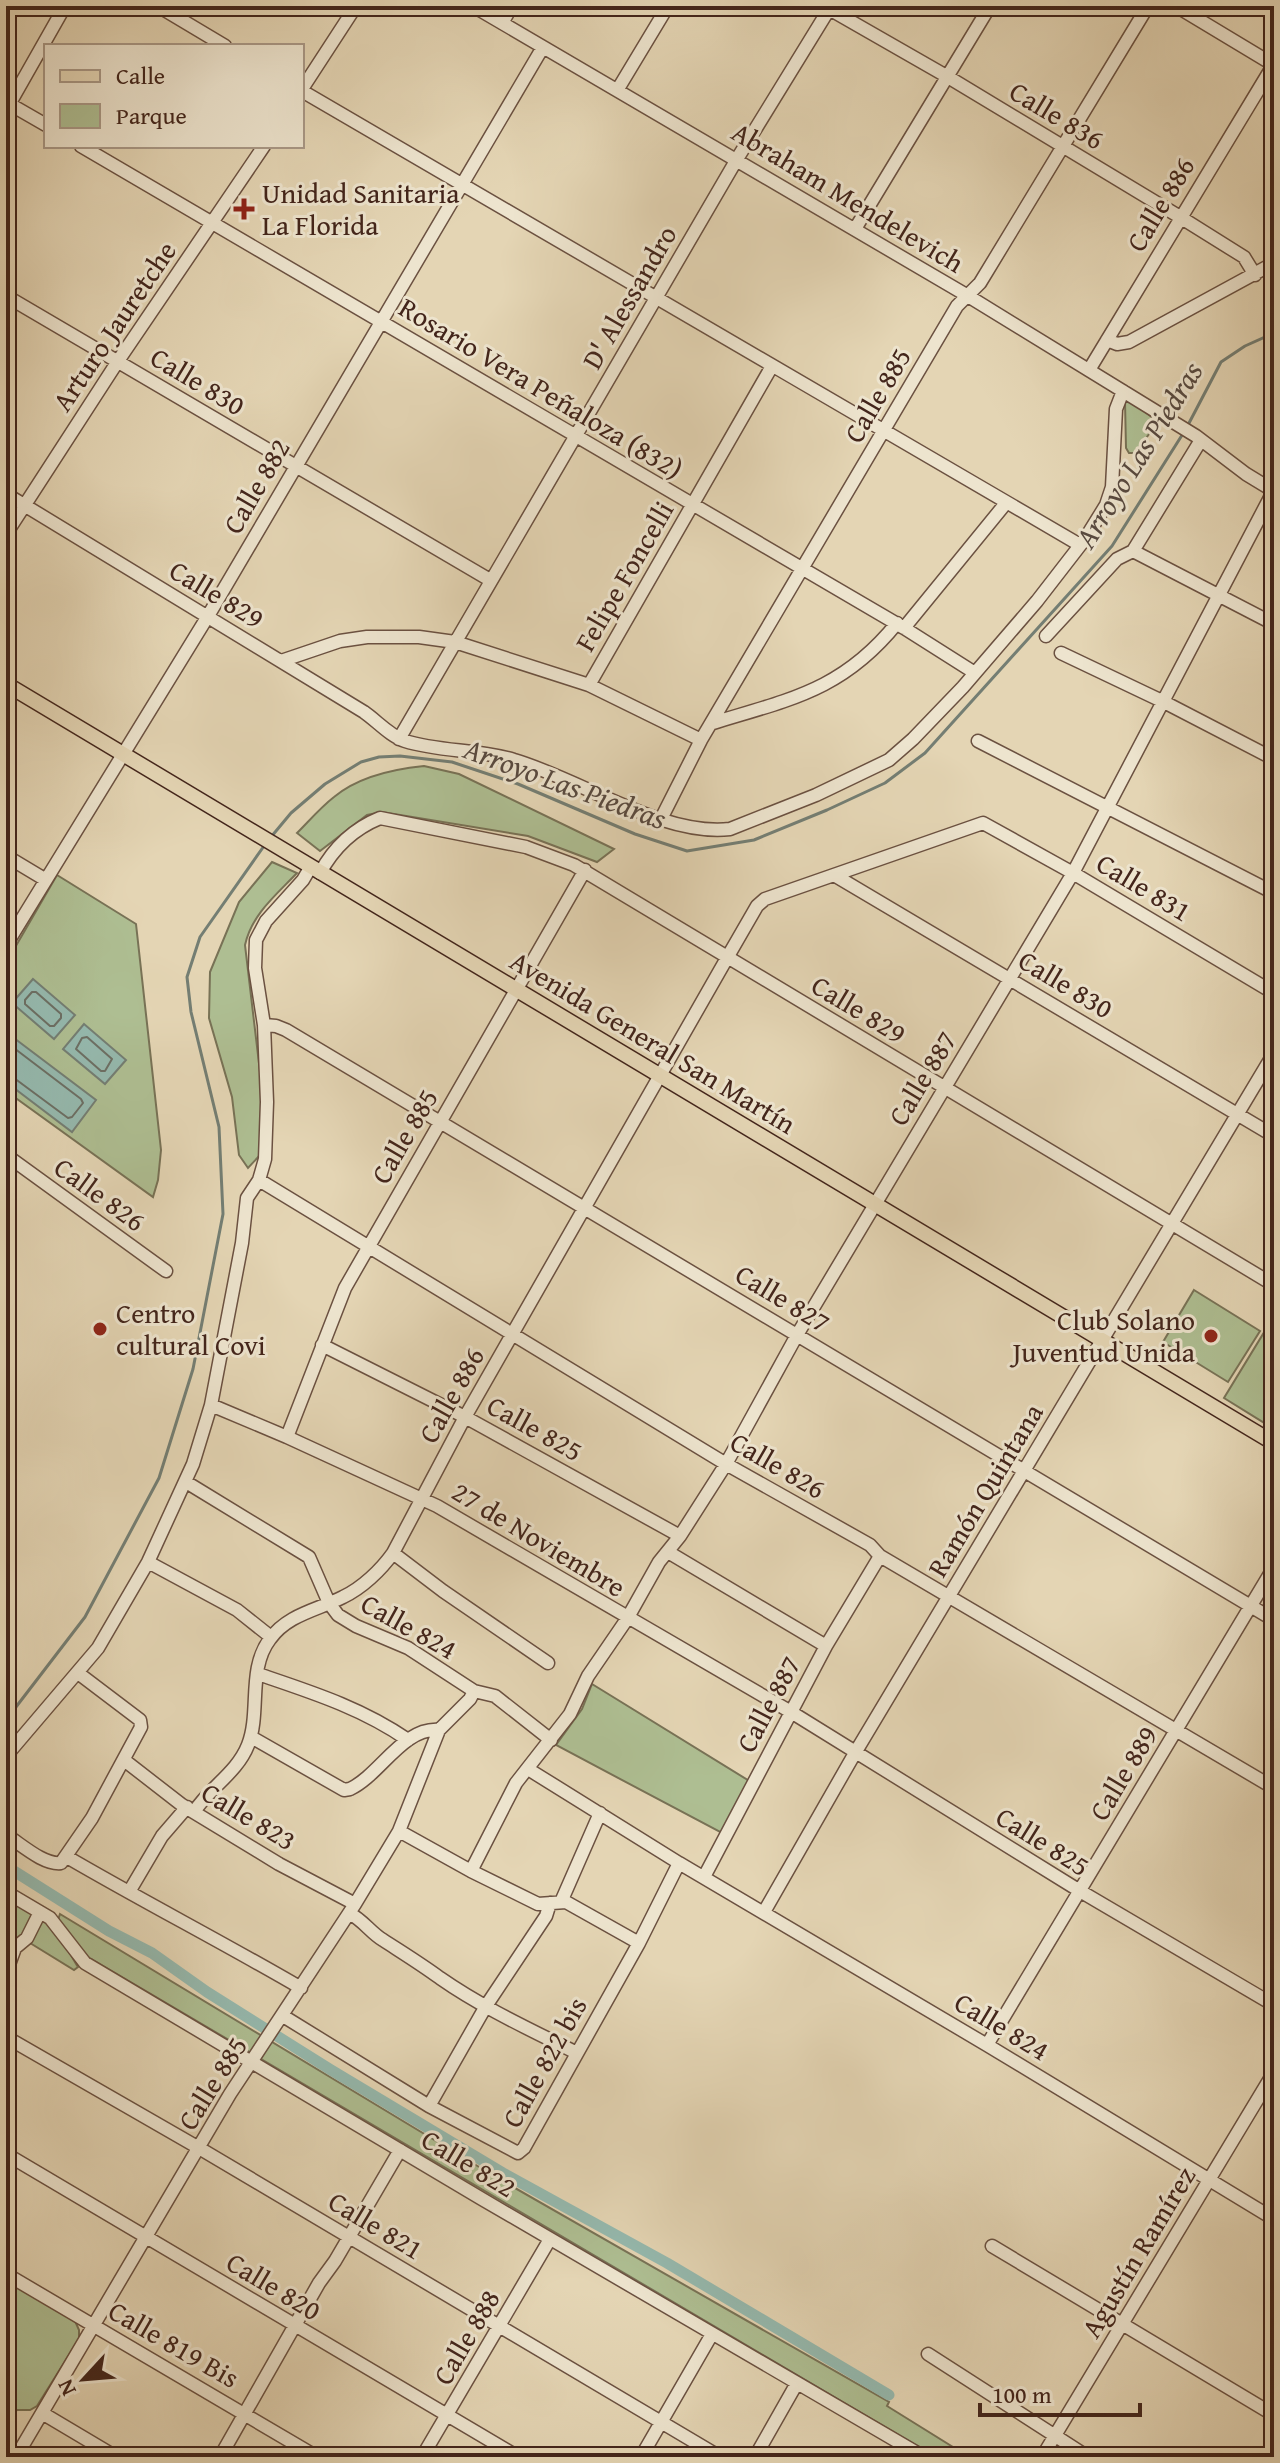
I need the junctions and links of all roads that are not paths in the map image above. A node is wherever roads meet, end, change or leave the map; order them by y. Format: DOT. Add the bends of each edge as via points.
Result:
graph roads {
  1 [pos="65,6"];
  2 [pos="158,6"];
  3 [pos="356,6"];
  4 [pos="473,6"];
  5 [pos="512,6"];
  6 [pos="668,6"];
  7 [pos="990,6"];
  8 [pos="1148,6"];
  9 [pos="1176,6"];
  10 [pos="828,7"];
  11 [pos="502,23"];
  12 [pos="222,44"];
  13 [pos="543,47"];
  14 [pos="1274,65"];
  15 [pos="948,77"];
  16 [pos="304,87"];
  17 [pos="618,89"];
  18 [pos="304,91"];
  19 [pos="7,105"];
  20 [pos="44,124"];
  21 [pos="1064,147"];
  22 [pos="84,148"];
  23 [pos="263,148"];
  24 [pos="737,159"];
  25 [pos="461,183"];
  26 [pos="1180,217"];
  27 [pos="213,223"];
  28 [pos="855,229"];
  29 [pos="1274,263"];
  30 [pos="1255,275"];
  31 [pos="6,296"];
  32 [pos="968,296"];
  33 [pos="656,298"];
  34 [pos="382,321"];
  35 [pos="1107,340"];
  36 [pos="118,361"];
  37 [pos="772,366"];
  38 [pos="1089,370"];
  39 [pos="1123,391"];
  40 [pos="884,431"];
  41 [pos="575,436"];
  42 [pos="1199,438"];
  43 [pos="295,467"];
  44 [pos="1274,490"];
  45 [pos="6,494"];
  46 [pos="1006,503"];
  47 [pos="24,505"];
  48 [pos="693,506"];
  49 [pos="6,534"];
  50 [pos="1080,545"];
  51 [pos="1133,551"];
  52 [pos="803,569"];
  53 [pos="490,580"];
  54 [pos="1220,596"];
  55 [pos="208,616"];
  56 [pos="1274,624"];
  57 [pos="900,626"];
  58 [pos="1046,636"];
  59 [pos="455,642"];
  60 [pos="1061,653"];
  61 [pos="281,661"];
  62 [pos="975,673"];
  63 [pos="6,684"];
  64 [pos="589,685"];
  65 [pos="1164,702"];
  66 [pos="713,723"];
  67 [pos="399,739"];
  68 [pos="701,740"];
  69 [pos="978,741"];
  70 [pos="123,753"];
  71 [pos="1274,759"];
  72 [pos="1108,806"];
  73 [pos="661,819"];
  74 [pos="988,825"];
  75 [pos="6,856"];
  76 [pos="315,870"];
  77 [pos="585,870"];
  78 [pos="1073,873"];
  79 [pos="834,875"];
  80 [pos="46,880"];
  81 [pos="1274,893"];
  82 [pos="6,945"];
  83 [pos="727,958"];
  84 [pos="1009,978"];
  85 [pos="515,991"];
  86 [pos="1274,993"];
  87 [pos="264,1025"];
  88 [pos="1274,1053"];
  89 [pos="660,1076"];
  90 [pos="944,1088"];
  91 [pos="1238,1114"];
  92 [pos="441,1122"];
  93 [pos="1274,1136"];
  94 [pos="6,1155"];
  95 [pos="259,1180"];
  96 [pos="875,1204"];
  97 [pos="584,1208"];
  98 [pos="1172,1224"];
  99 [pos="369,1246"];
  100 [pos="166,1271"];
  101 [pos="1274,1285"];
  102 [pos="514,1333"];
  103 [pos="797,1335"];
  104 [pos="1103,1340"];
  105 [pos="322,1345"];
  106 [pos="211,1405"];
  107 [pos="465,1417"];
  108 [pos="287,1437"];
  109 [pos="1274,1443"];
  110 [pos="726,1464"];
  111 [pos="1026,1470"];
  112 [pos="186,1482"];
  113 [pos="422,1498"];
  114 [pos="680,1536"];
  115 [pos="668,1552"];
  116 [pos="393,1553"];
  117 [pos="880,1556"];
  118 [pos="148,1562"];
  119 [pos="1274,1567"];
  120 [pos="950,1595"];
  121 [pos="329,1603"];
  122 [pos="1251,1606"];
  123 [pos="627,1619"];
  124 [pos="1274,1620"];
  125 [pos="271,1637"];
  126 [pos="826,1646"];
  127 [pos="548,1663"];
  128 [pos="78,1673"];
  129 [pos="258,1674"];
  130 [pos="474,1691"];
  131 [pos="791,1712"];
  132 [pos="439,1730"];
  133 [pos="1176,1730"];
  134 [pos="251,1737"];
  135 [pos="408,1740"];
  136 [pos="551,1740"];
  137 [pos="855,1753"];
  138 [pos="6,1756"];
  139 [pos="124,1760"];
  140 [pos="528,1769"];
  141 [pos="1274,1788"];
  142 [pos="191,1810"];
  143 [pos="600,1813"];
  144 [pos="399,1831"];
  145 [pos="6,1835"];
  146 [pos="67,1857"];
  147 [pos="679,1863"];
  148 [pos="471,1871"];
  149 [pos="704,1877"];
  150 [pos="1080,1891"];
  151 [pos="6,1892"];
  152 [pos="129,1892"];
  153 [pos="556,1902"];
  154 [pos="352,1909"];
  155 [pos="40,1912"];
  156 [pos="764,1912"];
  157 [pos="639,1943"];
  158 [pos="6,1970"];
  159 [pos="301,1988"];
  160 [pos="1274,2005"];
  161 [pos="486,2006"];
  162 [pos="280,2020"];
  163 [pos="6,2037"];
  164 [pos="987,2045"];
  165 [pos="577,2053"];
  166 [pos="253,2062"];
  167 [pos="1274,2072"];
  168 [pos="429,2106"];
  169 [pos="199,2148"];
  170 [pos="400,2150"];
  171 [pos="6,2154"];
  172 [pos="1209,2180"];
  173 [pos="1274,2219"];
  174 [pos="146,2237"];
  175 [pos="349,2238"];
  176 [pos="550,2239"];
  177 [pos="992,2246"];
  178 [pos="6,2274"];
  179 [pos="1123,2324"];
  180 [pos="93,2325"];
  181 [pos="295,2326"];
  182 [pos="500,2326"];
  183 [pos="712,2334"];
  184 [pos="928,2354"];
  185 [pos="797,2383"];
  186 [pos="42,2413"];
  187 [pos="245,2414"];
  188 [pos="1274,2415"];
  189 [pos="448,2416"];
  190 [pos="661,2422"];
  191 [pos="1055,2436"];
  192 [pos="16,2457"];
  193 [pos="116,2457"];
  194 [pos="220,2457"];
  195 [pos="317,2457"];
  196 [pos="422,2457"];
  197 [pos="518,2457"];
  198 [pos="641,2457"];
  199 [pos="720,2457"];
  200 [pos="755,2457"];
  201 [pos="924,2457"];
  202 [pos="1042,2457"];
  203 [pos="1088,2457"];
  1 -- 19 [label="street"];
  2 -- 12 [label="street"];
  3 -- 16 [label="street"];
  4 -- 11 [label="street, Abraham Mendelevich"];
  5 -- 11 [label="street"];
  6 -- 17 [label="street"];
  7 -- 15 [label="street"];
  8 -- 21 [label="street, Calle 885"];
  9 -- 14 [label="street"];
  10 -- 15 [label="street, Calle 836"];
  10 -- 24 [label="street, D' Alessandro"];
  11 -- 13 [label="street, Abraham Mendelevich"];
  13 -- 17 [label="street, Abraham Mendelevich"];
  13 -- 25 [label="street, Calle 882"];
  14 -- 26 [label="street, Calle 886"];
  15 -- 21 [label="street, Calle 836"];
  15 -- 28 [label="street"];
  17 -- 24 [label="street, Abraham Mendelevich"];
  18 -- 25 [label="street"];
  19 -- 20 [label="street"];
  21 -- 26 [label="street, Calle 836"];
  21 -- 32 [label="street, Calle 885"];
  22 -- 27 [label="street, Rosario Vera Peñaloza (832)"];
  23 -- 27 [label="street, Arturo Jauretche"];
  24 -- 28 [label="street, Abraham Mendelevich"];
  24 -- 33 [label="street, D' Alessandro"];
  25 -- 33 [label="street"];
  25 -- 34 [label="street, Calle 882"];
  26 -- 30 [label="street, Calle 836" via="1244,257"];
  26 -- 35 [label="street, Calle 886"];
  27 -- 34 [label="street, Rosario Vera Peñaloza (832)"];
  27 -- 36 [label="street, Arturo Jauretche"];
  28 -- 32 [label="street, Abraham Mendelevich"];
  29 -- 30 [label="street"];
  30 -- 35 [label="street" via="1129,342"];
  31 -- 36 [label="street, Calle 830"];
  32 -- 38 [label="street, Abraham Mendelevich"];
  32 -- 40 [label="street, Calle 885" via="957,306"];
  33 -- 37 [label="street"];
  33 -- 41 [label="street, D' Alessandro"];
  34 -- 41 [label="street, Rosario Vera Peñaloza (832)"];
  34 -- 43 [label="street, Calle 882"];
  35 -- 38 [label="street, Calle 886"];
  36 -- 43 [label="street, Calle 830"];
  36 -- 47 [label="street, Arturo Jauretche"];
  37 -- 40 [label="street"];
  37 -- 48 [label="street, Felipe Foncelli"];
  38 -- 39 [label="street, Abraham Mendelevich"];
  39 -- 42 [label="street, Abraham Mendelevich"];
  39 -- 50 [label="street" via="1116,409 1112,487"];
  40 -- 46 [label="street"];
  40 -- 52 [label="street, Calle 885"];
  41 -- 48 [label="street, Rosario Vera Peñaloza (832)"];
  41 -- 53 [label="street, D' Alessandro"];
  42 -- 44 [label="street, Abraham Mendelevich"];
  42 -- 51 [label="street"];
  43 -- 53 [label="street, Calle 830"];
  43 -- 55 [label="street, Calle 882"];
  44 -- 54 [label="street, Calle 887"];
  45 -- 47 [label="street, Calle 829"];
  46 -- 50 [label="street"];
  46 -- 57 [label="street"];
  47 -- 49 [label="street, Arturo Jauretche"];
  47 -- 55 [label="street, Calle 829"];
  48 -- 52 [label="street, Rosario Vera Peñaloza (832)"];
  48 -- 64 [label="street, Felipe Foncelli"];
  50 -- 62 [label="street"];
  51 -- 54 [label="street"];
  51 -- 58 [label="street" via="1117,559"];
  52 -- 57 [label="street, Rosario Vera Peñaloza (832)"];
  52 -- 66 [label="street, Calle 885"];
  53 -- 59 [label="street, D' Alessandro"];
  54 -- 56 [label="street"];
  54 -- 65 [label="street, Calle 887"];
  55 -- 61 [label="street, Calle 829"];
  55 -- 70 [label="street, Calle 882"];
  57 -- 62 [label="street, Rosario Vera Peñaloza (832)"];
  57 -- 66 [label="street" via="821,688"];
  59 -- 61 [label="street" via="367,637"];
  59 -- 64 [label="street"];
  59 -- 67 [label="street, D' Alessandro"];
  60 -- 65 [label="street"];
  61 -- 67 [label="street, Calle 829"];
  62 -- 73 [label="street" via="913,739 876,768 730,829 691,829"];
  63 -- 70 [label="main road, Avenida General San Martín"];
  64 -- 68 [label="street"];
  65 -- 71 [label="street"];
  65 -- 72 [label="street, Calle 887"];
  66 -- 68 [label="street, Calle 885"];
  67 -- 73 [label="street" via="530,764"];
  68 -- 73 [label="street, Calle 885"];
  69 -- 72 [label="street"];
  70 -- 76 [label="main road, Avenida General San Martín"];
  70 -- 80 [label="street, Calle 882"];
  72 -- 78 [label="street, Calle 887"];
  72 -- 81 [label="street"];
  74 -- 78 [label="street, Calle 831"];
  74 -- 79 [label="street, Calle 886" via="965,828"];
  75 -- 80 [label="street"];
  76 -- 77 [label="street, Calle 829" via="333,850 380,818 526,847"];
  76 -- 85 [label="main road, Avenida General San Martín"];
  76 -- 87 [label="street, Calle 829" via="266,921 256,940"];
  77 -- 83 [label="street, Calle 829"];
  77 -- 85 [label="street, Calle 885"];
  78 -- 84 [label="street, Calle 887"];
  78 -- 86 [label="street, Calle 831"];
  79 -- 83 [label="street, Calle 886" via="765,899"];
  79 -- 84 [label="street, Calle 830"];
  80 -- 82 [label="street, Calle 882"];
  83 -- 89 [label="street, Calle 886"];
  83 -- 90 [label="street, Calle 829"];
  84 -- 90 [label="street, Calle 887"];
  84 -- 91 [label="street, Calle 830"];
  85 -- 89 [label="main road, Avenida General San Martín"];
  85 -- 92 [label="street, Calle 885"];
  87 -- 92 [label="street, Calle 827" via="286,1030"];
  87 -- 95 [label="street, Calle 829" via="266,1146"];
  88 -- 91 [label="street, Ramón Quintana"];
  89 -- 96 [label="main road, Avenida General San Martín"];
  89 -- 97 [label="street, Calle 886"];
  90 -- 96 [label="street, Calle 887"];
  90 -- 98 [label="street, Calle 829"];
  91 -- 93 [label="street, Calle 830"];
  91 -- 98 [label="street, Ramón Quintana"];
  92 -- 97 [label="street, Calle 827"];
  92 -- 99 [label="street, Calle 885"];
  94 -- 100 [label="street, Calle 826"];
  95 -- 99 [label="street, Calle 826"];
  95 -- 106 [label="street, Calle 829" via="247,1198"];
  96 -- 103 [label="street, Calle 887"];
  96 -- 104 [label="main road, Avenida General San Martín"];
  97 -- 102 [label="street, Calle 886"];
  97 -- 103 [label="street, Calle 827"];
  98 -- 101 [label="street, Calle 829"];
  98 -- 104 [label="street, Ramón Quintana"];
  99 -- 102 [label="street, Calle 826"];
  99 -- 105 [label="street, Calle 885"];
  102 -- 107 [label="street, Calle 886"];
  102 -- 110 [label="street, Calle 826"];
  103 -- 110 [label="street, Calle 887"];
  103 -- 111 [label="street, Calle 827"];
  104 -- 109 [label="main road, Avenida General San Martín"];
  104 -- 111 [label="street, Ramón Quintana"];
  105 -- 107 [label="street, Calle 825"];
  105 -- 108 [label="street, Calle 885"];
  106 -- 108 [label="street, 27 de Noviembre"];
  106 -- 112 [label="street, Calle 829"];
  107 -- 113 [label="street, Calle 886"];
  107 -- 114 [label="street, Calle 825"];
  108 -- 113 [label="street, 27 de Noviembre"];
  110 -- 114 [label="street, Calle 887"];
  110 -- 117 [label="street, Calle 826" via="870,1545"];
  111 -- 120 [label="street, Ramón Quintana"];
  111 -- 122 [label="street, Calle 827"];
  112 -- 118 [label="street, Calle 829"];
  112 -- 121 [label="street, Calle 824" via="301,1550 313,1564"];
  113 -- 116 [label="street, Calle 886"];
  113 -- 123 [label="street, 27 de Noviembre"];
  114 -- 115 [label="street, Calle 887"];
  115 -- 123 [label="street, Calle 887"];
  115 -- 126 [label="street"];
  116 -- 121 [label="street, Calle 886" via="377,1572"];
  116 -- 127 [label="street"];
  117 -- 120 [label="street, Calle 826"];
  117 -- 126 [label="street, Calle 887"];
  118 -- 125 [label="street" via="237,1610"];
  118 -- 128 [label="street, Calle 829"];
  119 -- 122 [label="street, Calle 889"];
  120 -- 133 [label="street, Calle 826"];
  120 -- 137 [label="street, Ramón Quintana"];
  121 -- 125 [label="street, Calle 886" via="297,1617"];
  121 -- 130 [label="street, Calle 824" via="356,1626 399,1644"];
  122 -- 124 [label="street, Calle 827"];
  122 -- 133 [label="street, Calle 889"];
  123 -- 131 [label="street, 27 de Noviembre"];
  123 -- 136 [label="street, Calle 887"];
  125 -- 129 [label="street" via="260,1656"];
  126 -- 131 [label="street, Calle 887"];
  128 -- 138 [label="street, Calle 829"];
  128 -- 139 [label="street" via="142,1723"];
  129 -- 134 [label="street"];
  129 -- 135 [label="street" via="326,1697"];
  130 -- 132 [label="street"];
  130 -- 136 [label="street, Calle 824" via="495,1696"];
  131 -- 137 [label="street, Calle 825"];
  131 -- 149 [label="street, Calle 887"];
  132 -- 135 [label="street"];
  132 -- 144 [label="street, Calle 885"];
  133 -- 141 [label="street, Calle 826"];
  133 -- 150 [label="street, Calle 889"];
  134 -- 135 [label="street" via="344,1790 354,1788"];
  134 -- 142 [label="street" via="239,1760"];
  136 -- 140 [label="street, Calle 887"];
  137 -- 150 [label="street, Calle 825"];
  137 -- 156 [label="street, Ramón Quintana"];
  139 -- 142 [label="street, Calle 823"];
  139 -- 146 [label="street"];
  140 -- 143 [label="street"];
  140 -- 148 [label="street, Calle 887"];
  142 -- 152 [label="street" via="162,1836"];
  142 -- 154 [label="street, Calle 823"];
  143 -- 147 [label="street"];
  143 -- 153 [label="street"];
  144 -- 148 [label="street"];
  144 -- 154 [label="street, Calle 885"];
  145 -- 146 [label="street" via="55,1864"];
  146 -- 152 [label="street"];
  147 -- 149 [label="street"];
  147 -- 157 [label="street, Calle 822 bis"];
  148 -- 153 [label="street" via="538,1904"];
  149 -- 156 [label="street, Calle 824"];
  150 -- 160 [label="street, Calle 825"];
  150 -- 164 [label="street, Calle 889"];
  151 -- 155 [label="street, Calle 822"];
  152 -- 159 [label="street"];
  153 -- 157 [label="street"];
  153 -- 161 [label="street"];
  154 -- 159 [label="street, Calle 885"];
  154 -- 161 [label="street, Calle 823" via="380,1939"];
  155 -- 158 [label="street"];
  155 -- 166 [label="street, Calle 822" via="85,1963"];
  156 -- 164 [label="street, Calle 824"];
  157 -- 165 [label="street, Calle 822 bis"];
  159 -- 162 [label="street, Calle 885"];
  161 -- 165 [label="street, Calle 823"];
  161 -- 168 [label="street"];
  162 -- 166 [label="street, Calle 885"];
  162 -- 168 [label="street, Calle 822 bis"];
  163 -- 169 [label="street, Calle 821"];
  164 -- 172 [label="street, Calle 824"];
  165 -- 168 [label="street, Calle 822 bis" via="518,2153"];
  166 -- 169 [label="street, Calle 885"];
  166 -- 170 [label="street, Calle 822"];
  167 -- 172 [label="street, Agustín Ramírez"];
  169 -- 174 [label="street, Calle 885"];
  169 -- 175 [label="street, Calle 821"];
  170 -- 175 [label="street"];
  170 -- 176 [label="street, Calle 822"];
  171 -- 174 [label="street, Calle 820"];
  172 -- 173 [label="street, Calle 824"];
  172 -- 179 [label="street, Agustín Ramírez"];
  174 -- 180 [label="street, Calle 885"];
  174 -- 181 [label="street, Calle 820"];
  175 -- 181 [label="street"];
  175 -- 182 [label="street, Calle 821"];
  176 -- 182 [label="street, Calle 888"];
  176 -- 183 [label="street, Calle 822"];
  177 -- 179 [label="street"];
  178 -- 180 [label="street, Calle 819 Bis"];
  179 -- 188 [label="street"];
  179 -- 191 [label="street, Agustín Ramírez"];
  180 -- 186 [label="street, Calle 885"];
  180 -- 187 [label="street, Calle 819 Bis"];
  181 -- 187 [label="street"];
  181 -- 189 [label="street, Calle 820"];
  182 -- 189 [label="street, Calle 888"];
  182 -- 190 [label="street, Calle 821"];
  183 -- 185 [label="street, Calle 822"];
  183 -- 190 [label="street"];
  184 -- 191 [label="street"];
  185 -- 200 [label="street"];
  185 -- 201 [label="street, Calle 822"];
  186 -- 192 [label="street, Calle 885"];
  186 -- 193 [label="street"];
  187 -- 194 [label="street"];
  187 -- 195 [label="street, Calle 819 Bis"];
  189 -- 196 [label="street, Calle 888"];
  189 -- 197 [label="street, Calle 820"];
  190 -- 198 [label="street"];
  190 -- 199 [label="street, Calle 821"];
  191 -- 202 [label="street, Agustín Ramírez"];
  191 -- 203 [label="street"];
}
